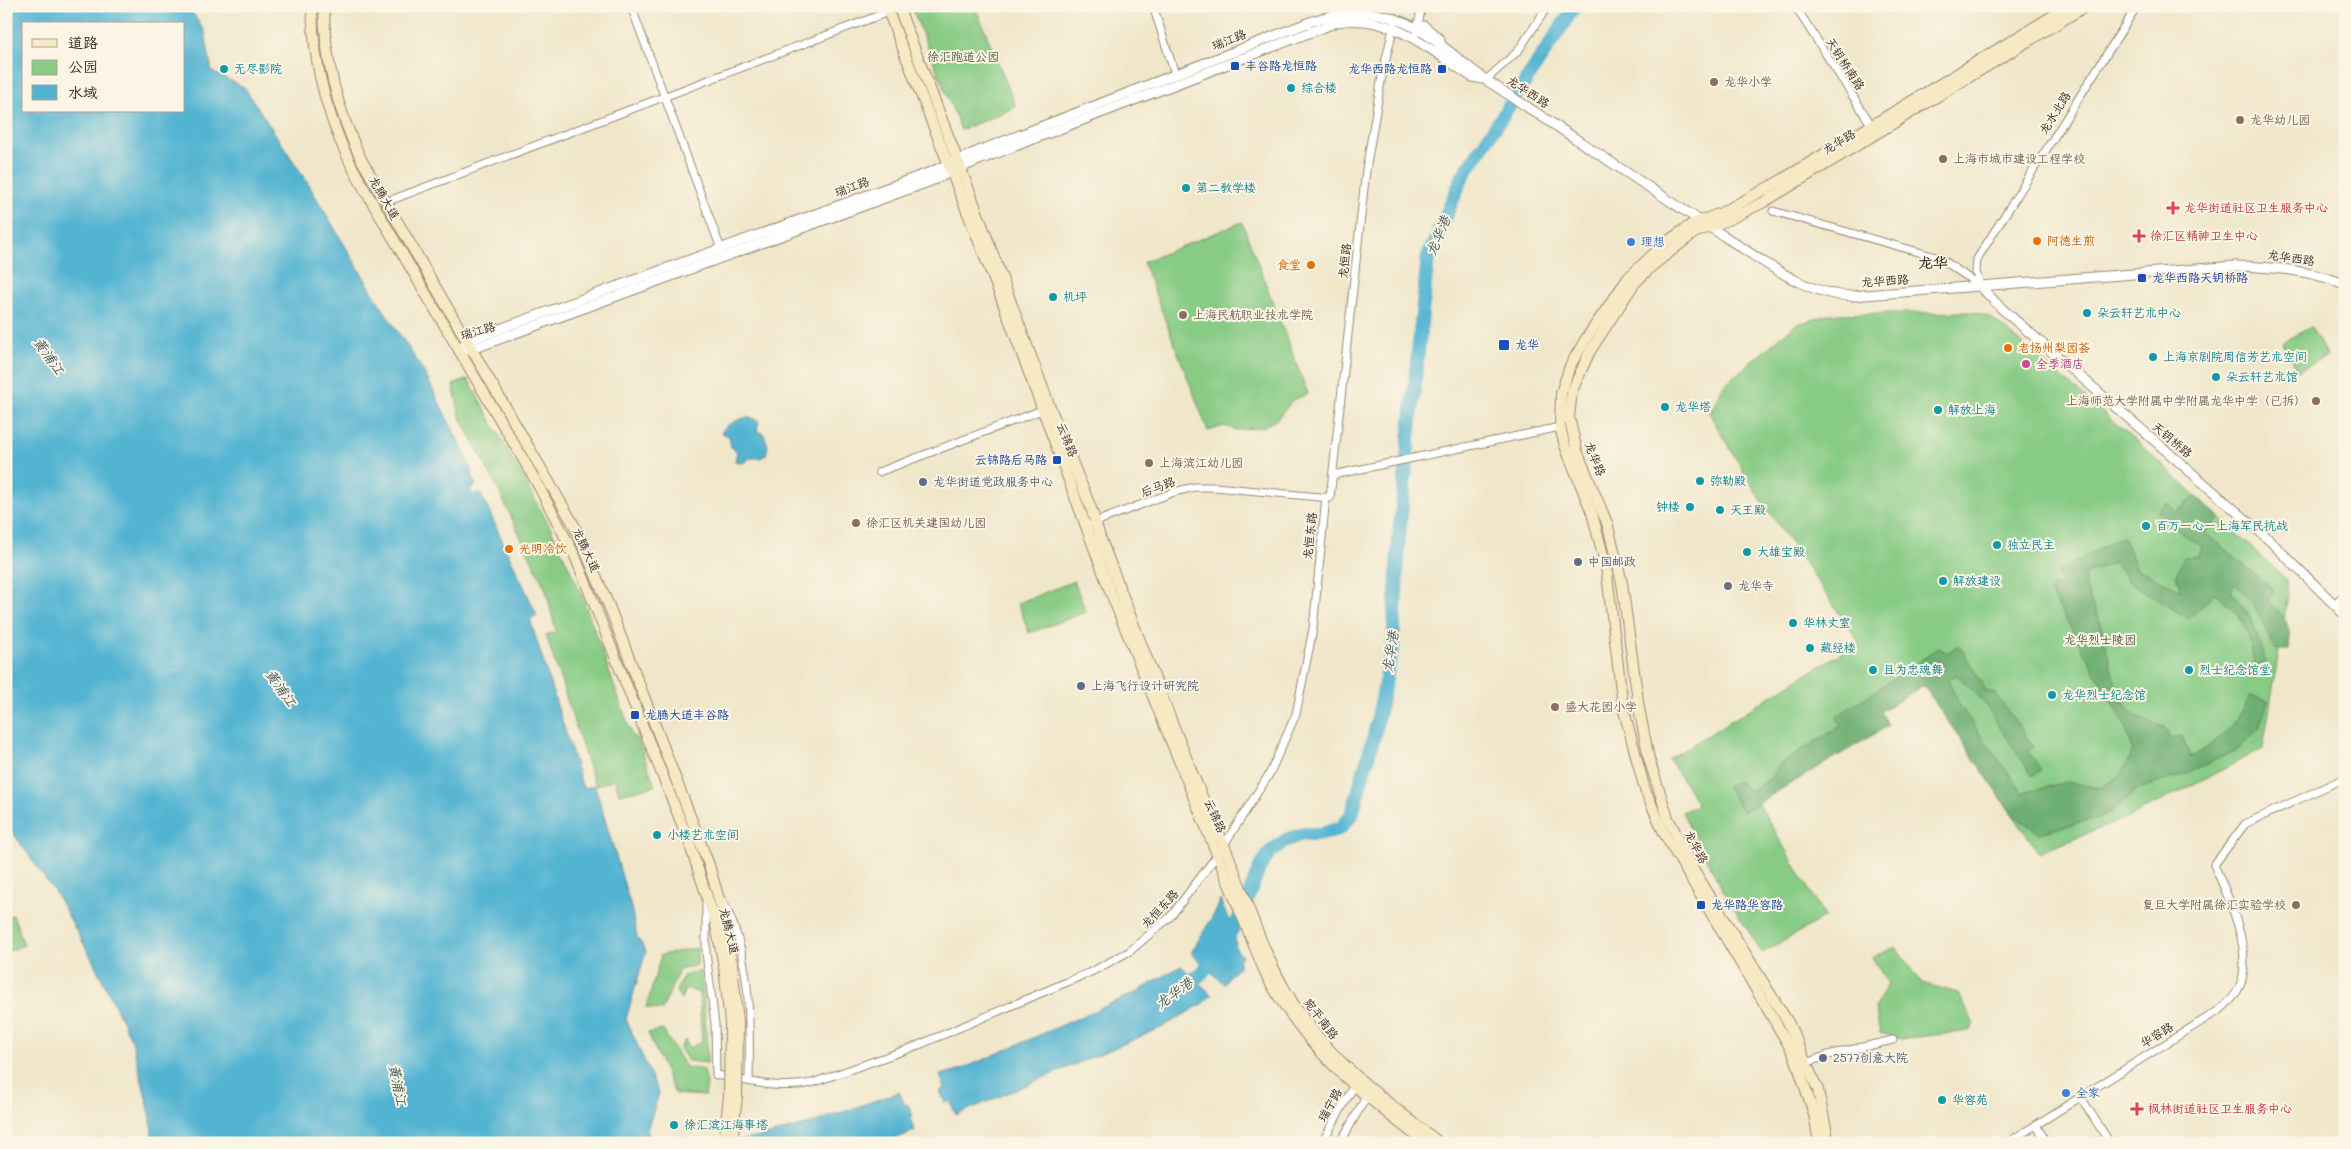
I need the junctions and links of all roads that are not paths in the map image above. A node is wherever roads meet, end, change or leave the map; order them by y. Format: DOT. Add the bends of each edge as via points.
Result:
graph roads {
  1 [pos="312,6"];
  2 [pos="324,6"];
  3 [pos="631,6"];
  4 [pos="1153,6"];
  5 [pos="1422,6"];
  6 [pos="1548,6"];
  7 [pos="1795,6"];
  8 [pos="2069,6"];
  9 [pos="2086,6"];
  10 [pos="2137,6"];
  11 [pos="891,8"];
  12 [pos="1363,13"];
  13 [pos="1392,23"];
  14 [pos="1415,34"];
  15 [pos="1176,74"];
  16 [pos="1486,80"];
  17 [pos="663,97"];
  18 [pos="1874,130"];
  19 [pos="954,166"];
  20 [pos="386,202"];
  21 [pos="1773,211"];
  22 [pos="1700,220"];
  23 [pos="1709,227"];
  24 [pos="721,249"];
  25 [pos="2345,284"];
  26 [pos="1980,286"];
  27 [pos="470,345"];
  28 [pos="459,350"];
  29 [pos="1042,410"];
  30 [pos="1560,427"];
  31 [pos="879,472"];
  32 [pos="1333,476"];
  33 [pos="1328,498"];
  34 [pos="1090,524"];
  35 [pos="2345,594"];
  36 [pos="2334,604"];
  37 [pos="2345,615"];
  38 [pos="2345,778"];
  39 [pos="1221,849"];
  40 [pos="1234,871"];
  41 [pos="1228,880"];
  42 [pos="718,892"];
  43 [pos="706,895"];
  44 [pos="728,965"];
  45 [pos="1893,1040"];
  46 [pos="1806,1063"];
  47 [pos="749,1081"];
  48 [pos="1356,1082"];
  49 [pos="1368,1093"];
  50 [pos="2080,1096"];
  51 [pos="2036,1124"];
  52 [pos="724,1143"];
  53 [pos="732,1143"];
  54 [pos="1322,1143"];
  55 [pos="1340,1143"];
  56 [pos="1426,1143"];
  57 [pos="1440,1143"];
  58 [pos="1819,1143"];
  59 [pos="1829,1143"];
  60 [pos="2007,1143"];
  61 [pos="2047,1143"];
  62 [pos="2110,1143"];
  1 -- 28 [label="main road, 龙腾大道" via="319,76 341,144"];
  2 -- 20 [label="main road, 龙腾大道" via="326,50 336,98 351,139"];
  3 -- 17 [label="street"];
  4 -- 15 [label="street"];
  5 -- 14 [label="street"];
  6 -- 16 [label="street" via="1518,51"];
  7 -- 18 [label="street, 天钥桥南路"];
  8 -- 18 [label="main road, 龙华路"];
  9 -- 18 [label="main road, 龙华路"];
  10 -- 26 [label="street, 龙水北路" via="1977,259"];
  11 -- 17 [label="street"];
  11 -- 19 [label="main road, 云锦路"];
  12 -- 13 [label="street, 龙华西路"];
  12 -- 15 [label="street, 瑞江路" via="1322,17"];
  12 -- 19 [label="street, 瑞江路"];
  13 -- 14 [label="street, 龙华西路"];
  13 -- 32 [label="street, 龙恒路" via="1366,170"];
  14 -- 16 [label="street, 龙华西路" via="1440,46"];
  14 -- 16 [label="street, 龙华西路" via="1472,77"];
  15 -- 19 [label="street, 瑞江路"];
  16 -- 22 [label="street, 龙华西路"];
  17 -- 20 [label="street"];
  17 -- 24 [label="street"];
  18 -- 22 [label="main road, 龙华路" via="1721,213"];
  18 -- 23 [label="main road, 龙华路" via="1764,202"];
  19 -- 24 [label="street, 瑞江路"];
  19 -- 27 [label="street, 瑞江路"];
  19 -- 29 [label="main road, 云锦路"];
  19 -- 34 [label="main road, 云锦路"];
  20 -- 27 [label="main road, 龙腾大道"];
  21 -- 26 [label="street" via="1940,258"];
  22 -- 23 [label="street, 龙华西路"];
  22 -- 30 [label="main road, 龙华路" via="1686,227 1646,259 1628,278 1585,340 1570,366 1561,392"];
  23 -- 26 [label="street, 龙华西路" via="1787,275 1821,291 1852,296"];
  23 -- 46 [label="main road, 龙华路" via="1694,233 1634,284 1587,359 1572,391 1569,417 1577,451 1607,523 1616,558 1649,759 1668,818 1695,872 1789,1024"];
  24 -- 27 [label="street, 瑞江路"];
  25 -- 26 [label="street, 龙华西路" via="2304,271 2235,266"];
  26 -- 36 [label="street, 天钥桥路" via="2266,537"];
  27 -- 28 [label="street, 瑞江路"];
  27 -- 42 [label="main road, 龙腾大道" via="586,551 700,838"];
  28 -- 43 [label="main road, 龙腾大道" via="576,556 689,842"];
  29 -- 31 [label="street"];
  29 -- 34 [label="main road, 云锦路"];
  30 -- 32 [label="street"];
  30 -- 58 [label="main road, 龙华路" via="1592,513 1606,566 1623,707 1645,790 1665,835 1794,1054 1814,1114"];
  32 -- 33 [label="street, 龙恒路"];
  33 -- 34 [label="street, 后马路" via="1194,487"];
  33 -- 39 [label="street, 龙恒东路" via="1312,629 1296,714 1270,773"];
  34 -- 39 [label="main road, 云锦路"];
  35 -- 36 [label="street"];
  36 -- 37 [label="street, 天钥桥路"];
  38 -- 50 [label="street, 华容路" via="2246,824 2214,865 2232,904 2243,954 2244,971 2234,997 2221,1009"];
  39 -- 40 [label="main road, 云锦路"];
  39 -- 41 [label="main road, 云锦路"];
  39 -- 47 [label="street, 龙恒东路" via="1185,900 1157,930 1130,951 1100,967 932,1039 812,1083 787,1086"];
  40 -- 48 [label="main road, 宛平南路" via="1274,971 1303,1018"];
  41 -- 48 [label="main road, 宛平南路" via="1255,949 1295,1023 1328,1062"];
  42 -- 44 [label="main road, 龙腾大道"];
  42 -- 47 [label="street" via="734,926 743,962"];
  43 -- 44 [label="main road, 龙腾大道"];
  43 -- 47 [label="street, 龙恒东路" via="706,952 714,1014 716,1075"];
  44 -- 52 [label="main road, 龙腾大道, bridge" via="731,1047"];
  44 -- 53 [label="main road, 龙腾大道, bridge" via="739,1047"];
  45 -- 46 [label="street"];
  46 -- 59 [label="main road, 龙华路" via="1818,1090"];
  48 -- 49 [label="main road, 宛平南路"];
  48 -- 54 [label="street, 瑞宁路"];
  49 -- 55 [label="street"];
  49 -- 56 [label="main road, 宛平南路"];
  49 -- 57 [label="main road, 宛平南路"];
  50 -- 51 [label="street, 华容路"];
  50 -- 62 [label="street"];
  51 -- 60 [label="street, 华容路"];
  51 -- 61 [label="street"];
}
